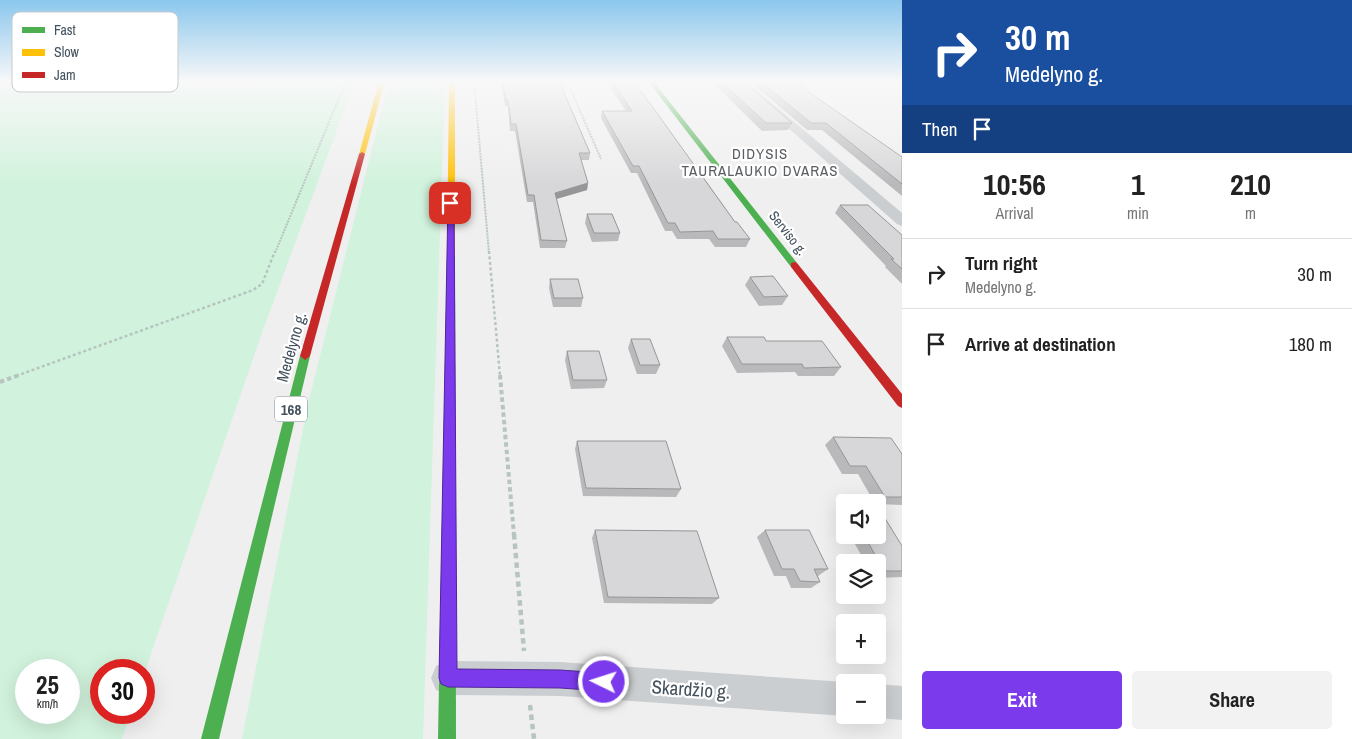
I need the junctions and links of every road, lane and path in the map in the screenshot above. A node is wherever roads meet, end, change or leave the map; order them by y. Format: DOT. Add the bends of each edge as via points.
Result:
graph roads {
  1 [pos="332,115"];
  2 [pos="372,115"];
  3 [pos="452,115"];
  4 [pos="477,115"];
  5 [pos="582,115"];
  6 [pos="677,115"];
  7 [pos="780,115"];
  8 [pos="601,159"];
  9 [pos="902,221"];
  10 [pos="0,382"];
  11 [pos="902,403"];
  12 [pos="448,678"];
  13 [pos="527,679"];
  14 [pos="836,698"];
  15 [pos="886,702"];
  16 [pos="902,703"];
  17 [pos="210,739"];
  18 [pos="447,739"];
  19 [pos="534,739"];
  1 -- 10 [label="path" via="262,284"];
  2 -- 17 [label="main road, Medelyno g. / 168" via="295,393"];
  3 -- 12 [label="main road"];
  4 -- 13 [label="path"];
  5 -- 8 [label="path"];
  6 -- 11 [label="main road, Serviso g."];
  7 -- 9 [label="street"];
  12 -- 13 [label="street, Skardžio g."];
  12 -- 18 [label="main road"];
  13 -- 14 [label="street, Skardžio g."];
  13 -- 19 [label="path"];
  15 -- 16 [label="street"];
}
